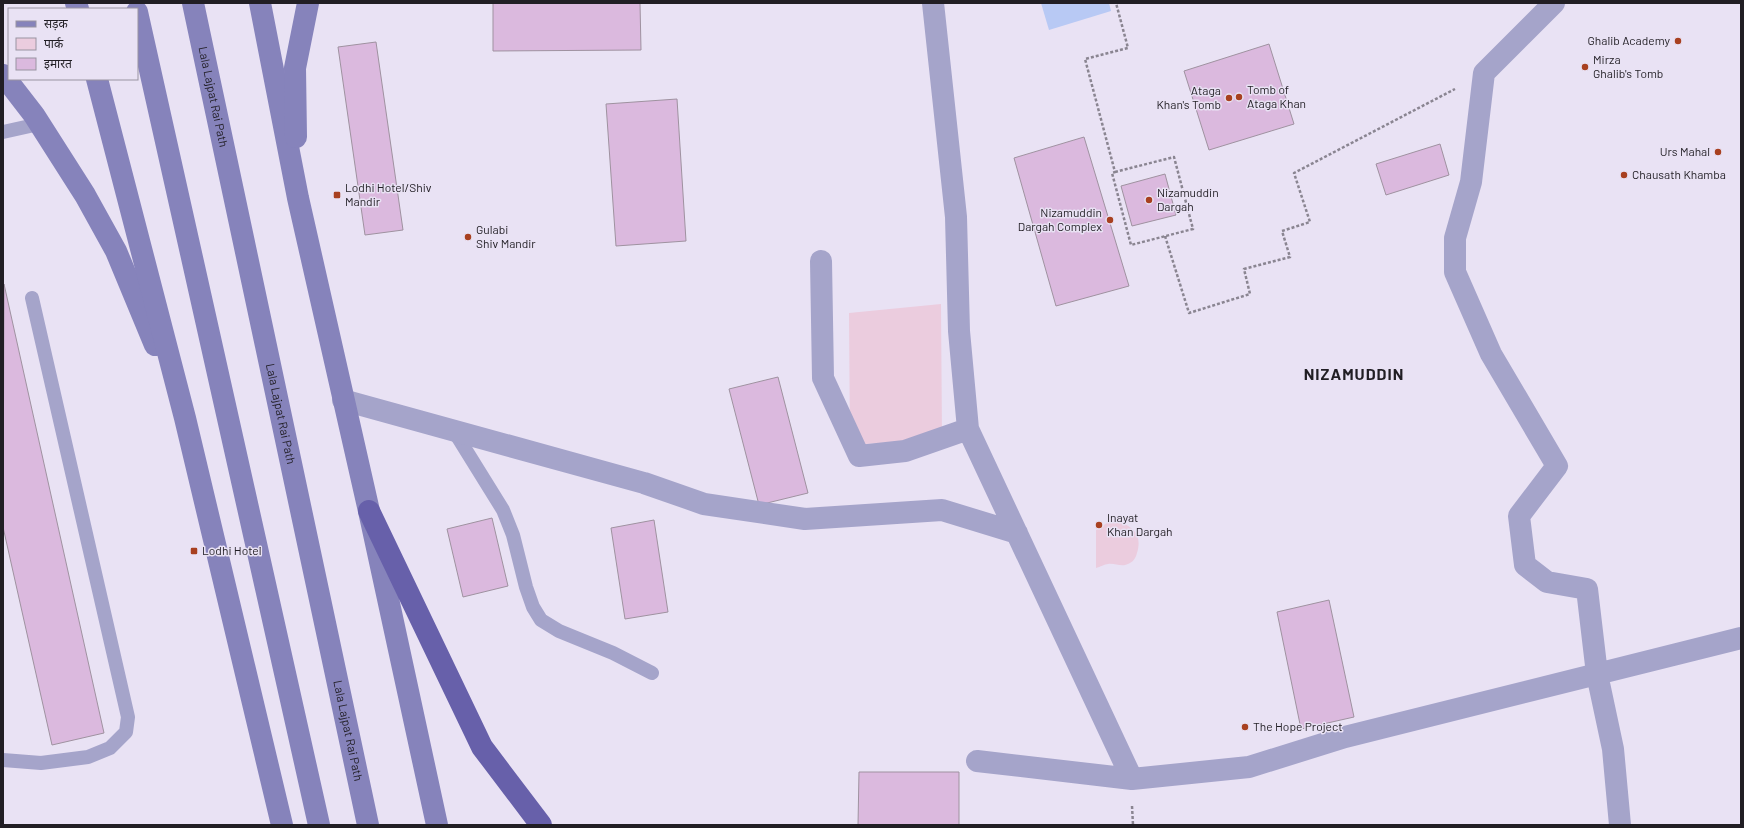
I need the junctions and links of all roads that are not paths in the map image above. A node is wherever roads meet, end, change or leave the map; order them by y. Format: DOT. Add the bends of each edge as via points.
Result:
graph roads {
  1 [pos="193,3"];
  2 [pos="308,3"];
  3 [pos="933,3"];
  4 [pos="1554,3"];
  5 [pos="257,7"];
  6 [pos="138,14"];
  7 [pos="3,75"];
  8 [pos="97,80"];
  9 [pos="39,124"];
  10 [pos="3,132"];
  11 [pos="298,198"];
  12 [pos="821,261"];
  13 [pos="32,298"];
  14 [pos="343,400"];
  15 [pos="185,418"];
  16 [pos="968,429"];
  17 [pos="454,431"];
  18 [pos="369,511"];
  19 [pos="1017,533"];
  20 [pos="1741,638"];
  21 [pos="652,673"];
  22 [pos="1597,674"];
  23 [pos="3,760"];
  24 [pos="976,761"];
  25 [pos="1132,780"];
  26 [pos="282,825"];
  27 [pos="319,825"];
  28 [pos="368,825"];
  29 [pos="437,825"];
  30 [pos="541,825"];
  31 [pos="1620,825"];
  1 -- 28 [label="main road, Lala Lajpat Rai Path"];
  2 -- 11 [label="main road" via="295,68"];
  3 -- 16 [label="street" via="956,217 959,331"];
  4 -- 22 [label="street" via="1484,73 1471,182 1455,238 1455,272 1491,354 1557,466 1519,516 1525,565 1548,582 1587,590"];
  5 -- 11 [label="main road"];
  6 -- 27 [label="main road"];
  7 -- 9 [label="main road"];
  8 -- 15 [label="main road"];
  9 -- 10 [label="lane"];
  9 -- 15 [label="main road" via="85,195 116,251"];
  11 -- 14 [label="main road"];
  12 -- 16 [label="street" via="822,378 859,456 905,451"];
  13 -- 23 [label="lane" via="128,717 126,732 110,748 88,757 41,762"];
  14 -- 17 [label="street"];
  14 -- 18 [label="main road"];
  15 -- 26 [label="main road"];
  16 -- 19 [label="street"];
  17 -- 19 [label="street" via="644,483 704,504 805,519 942,510"];
  17 -- 21 [label="lane" via="503,510 513,535 526,587 541,620 559,631 613,653"];
  18 -- 29 [label="main road"];
  18 -- 30 [label="highway" via="482,747"];
  19 -- 25 [label="street"];
  20 -- 22 [label="street"];
  22 -- 25 [label="street" via="1345,737 1249,767"];
  22 -- 31 [label="street" via="1613,749"];
  24 -- 25 [label="street"];
}
